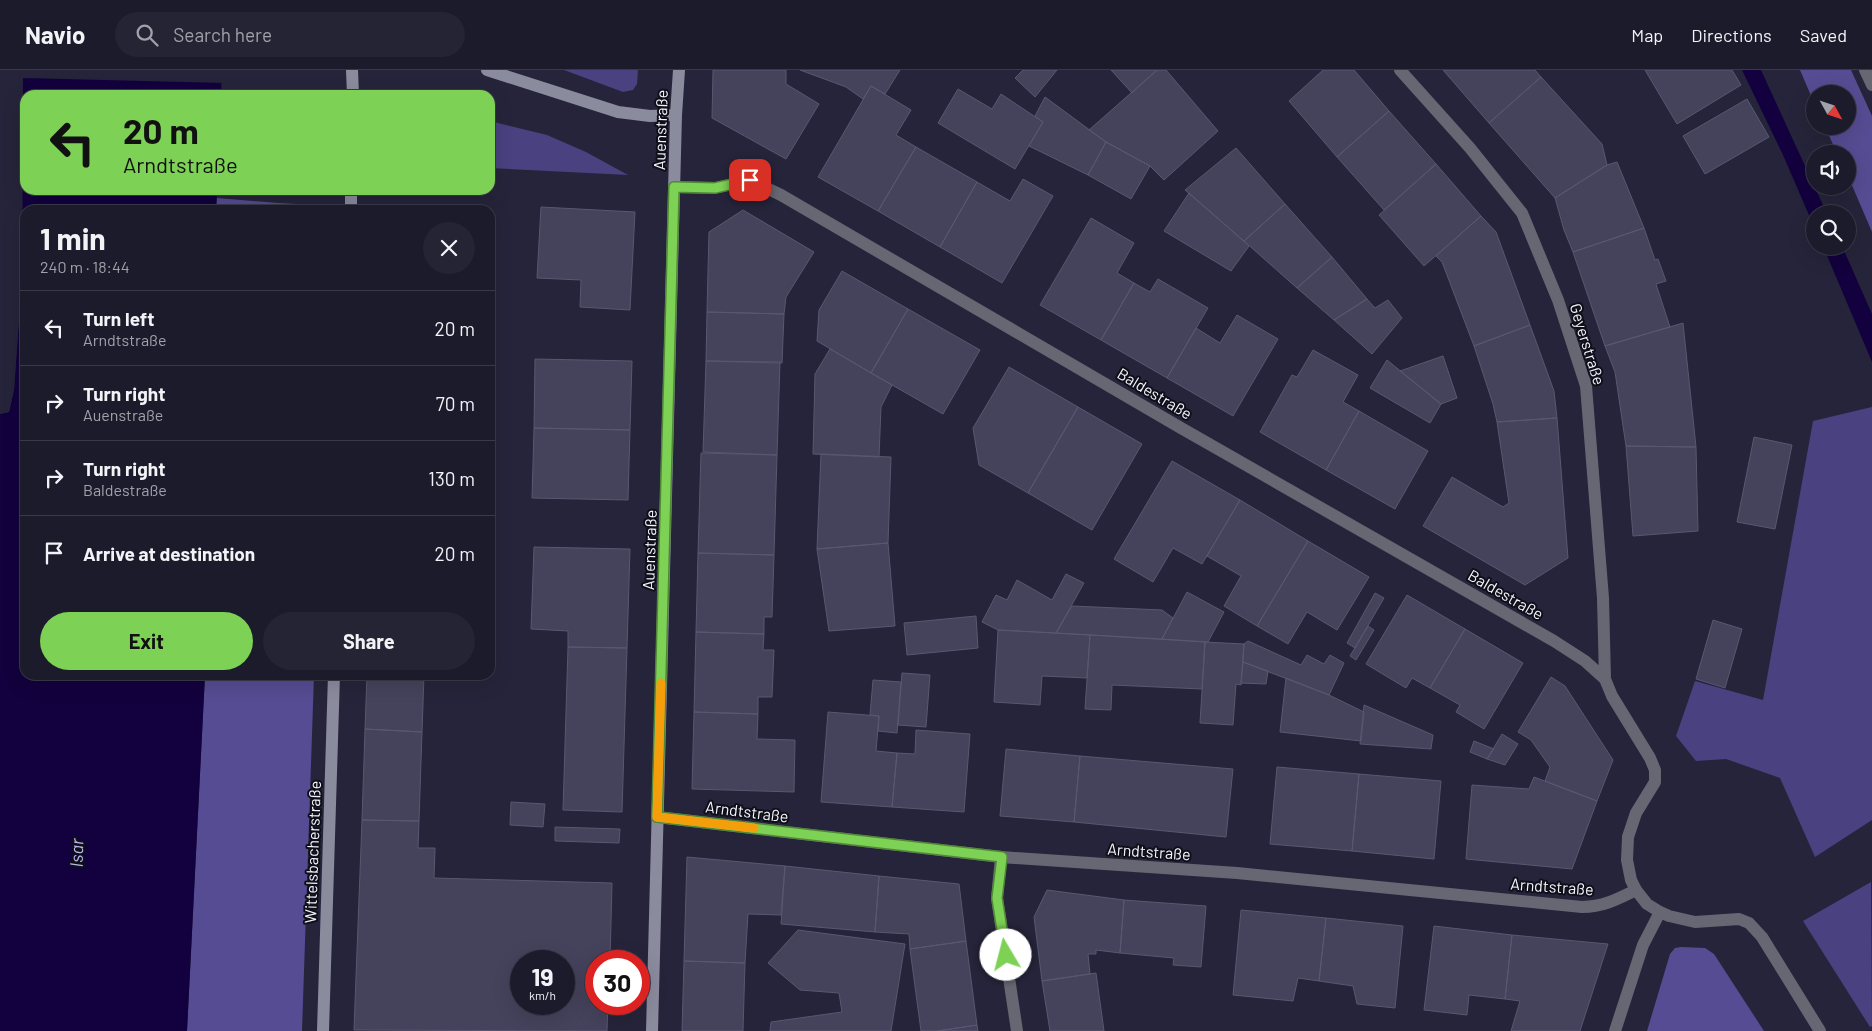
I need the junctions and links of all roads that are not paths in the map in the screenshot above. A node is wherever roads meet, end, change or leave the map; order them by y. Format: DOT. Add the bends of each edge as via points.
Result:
graph roads {
  1 [pos="352,70"];
  2 [pos="487,70"];
  3 [pos="679,70"];
  4 [pos="1400,70"];
  5 [pos="1865,70"];
  6 [pos="1872,85"];
  7 [pos="353,90"];
  8 [pos="676,116"];
  9 [pos="674,187"];
  10 [pos="1605,679"];
  11 [pos="334,680"];
  12 [pos="657,817"];
  13 [pos="1002,857"];
  14 [pos="1636,890"];
  15 [pos="1660,912"];
  16 [pos="323,1031"];
  17 [pos="652,1031"];
  18 [pos="1017,1031"];
  19 [pos="1615,1031"];
  20 [pos="1820,1031"];
  1 -- 7 [label="main road"];
  2 -- 8 [label="main road" via="618,112"];
  3 -- 8 [label="main road, Auenstraße"];
  4 -- 10 [label="street, Geyerstraße" via="1470,148 1522,214 1558,300 1586,386 1603,598"];
  5 -- 6 [label="street"];
  8 -- 9 [label="main road, Auenstraße"];
  9 -- 10 [label="street, Baldestraße" via="715,188 750,180 781,194 1181,428 1554,640 1585,660"];
  9 -- 12 [label="main road, Auenstraße"];
  10 -- 14 [label="street" via="1654,764 1654,782 1636,813 1628,837 1628,869"];
  11 -- 16 [label="main road, Wittelsbacherstraße"];
  12 -- 13 [label="street, Arndtstraße"];
  12 -- 17 [label="main road, Auenstraße"];
  13 -- 14 [label="street, Arndtstraße" via="1236,873 1582,907 1608,904"];
  13 -- 18 [label="street" via="997,898"];
  14 -- 15 [label="street"];
  15 -- 19 [label="street" via="1640,953"];
  15 -- 20 [label="street" via="1695,922 1735,918 1749,923 1762,936"];
}
